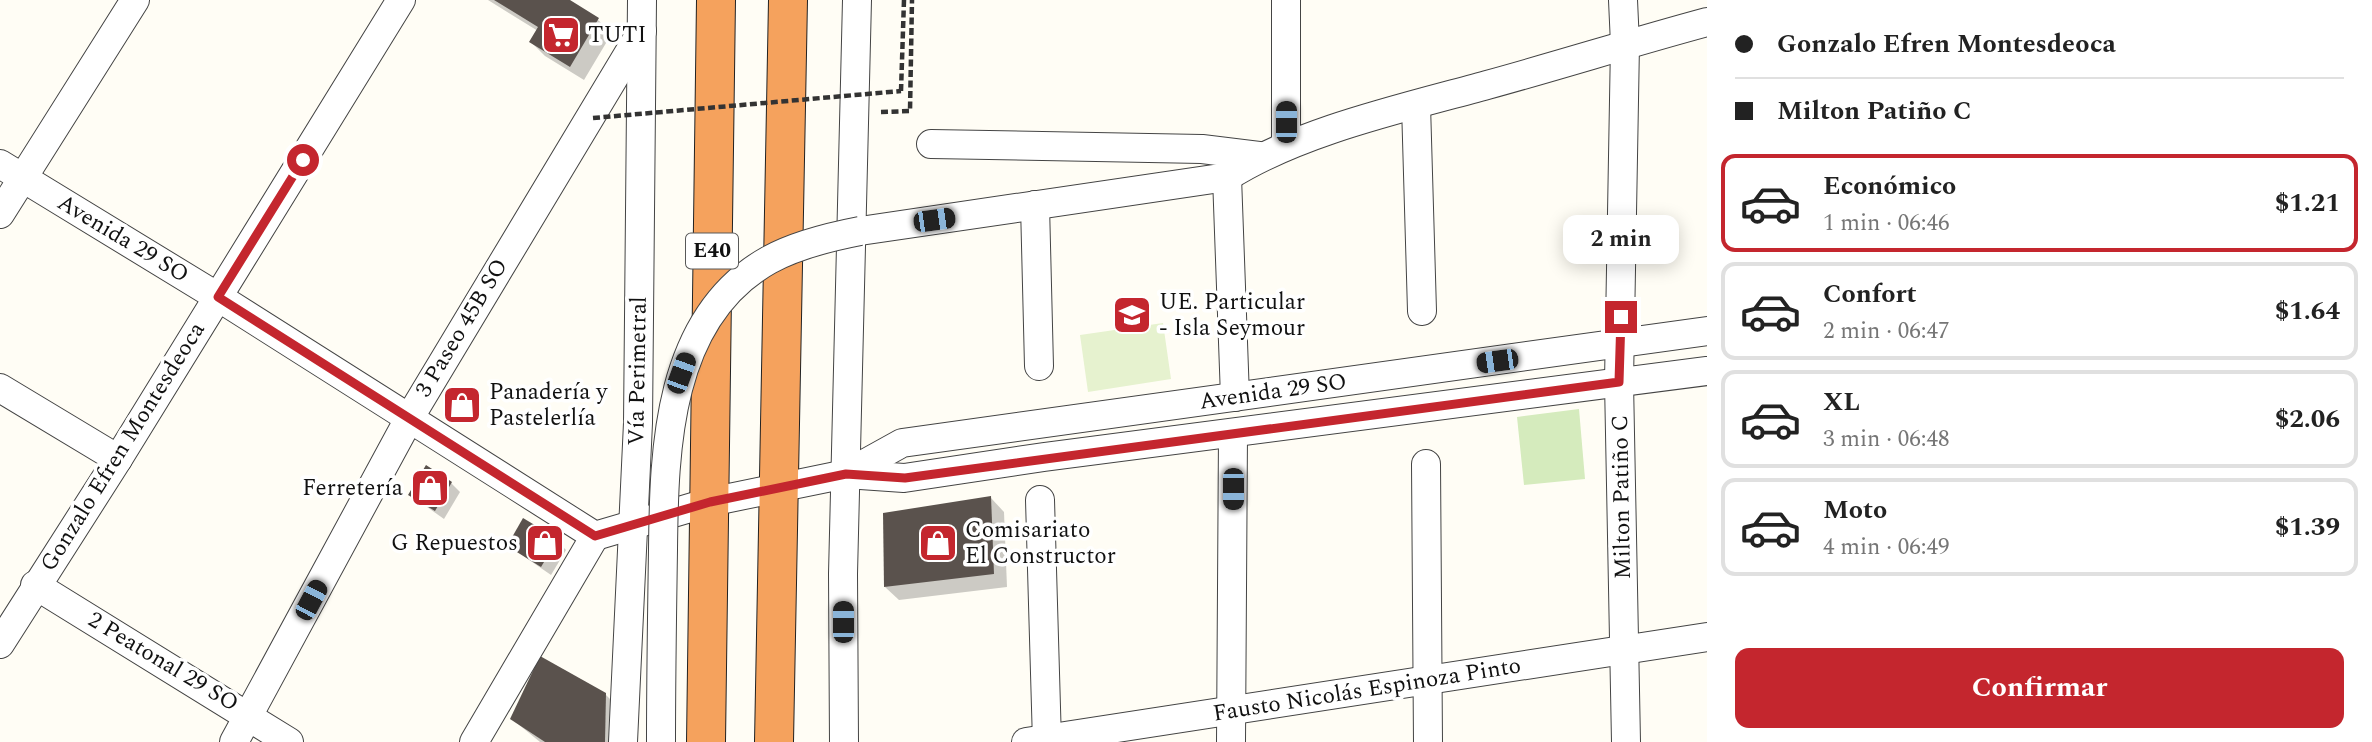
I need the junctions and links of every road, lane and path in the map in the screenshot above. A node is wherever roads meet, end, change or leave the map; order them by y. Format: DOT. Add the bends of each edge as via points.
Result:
graph roads {
  1 [pos="135,0"];
  2 [pos="401,0"];
  3 [pos="716,0"];
  4 [pos="788,0"];
  5 [pos="857,0"];
  6 [pos="904,0"];
  7 [pos="912,0"];
  8 [pos="1286,0"];
  9 [pos="1623,0"];
  10 [pos="638,10"];
  11 [pos="1707,22"];
  12 [pos="1625,44"];
  13 [pos="1416,105"];
  14 [pos="856,112"];
  15 [pos="593,118"];
  16 [pos="931,144"];
  17 [pos="1286,146"];
  18 [pos="1259,156"];
  19 [pos="12,171"];
  20 [pos="1227,177"];
  21 [pos="1035,205"];
  22 [pos="0,214"];
  23 [pos="218,297"];
  24 [pos="1422,311"];
  25 [pos="1707,331"];
  26 [pos="1620,344"];
  27 [pos="1040,366"];
  28 [pos="1707,372"];
  29 [pos="1619,382"];
  30 [pos="0,388"];
  31 [pos="1235,397"];
  32 [pos="410,417"];
  33 [pos="1233,434"];
  34 [pos="118,459"];
  35 [pos="1426,464"];
  36 [pos="846,474"];
  37 [pos="777,490"];
  38 [pos="1040,500"];
  39 [pos="710,502"];
  40 [pos="635,525"];
  41 [pos="595,536"];
  42 [pos="36,585"];
  43 [pos="1707,637"];
  44 [pos="0,644"];
  45 [pos="1625,650"];
  46 [pos="1428,680"];
  47 [pos="1230,710"];
  48 [pos="250,715"];
  49 [pos="1040,741"];
  50 [pos="234,742"];
  51 [pos="289,742"];
  52 [pos="474,742"];
  53 [pos="624,742"];
  54 [pos="661,742"];
  55 [pos="706,742"];
  56 [pos="774,742"];
  57 [pos="844,742"];
  58 [pos="1231,742"];
  59 [pos="1428,742"];
  60 [pos="1626,742"];
  1 -- 19 [label="street"];
  2 -- 23 [label="street, Gonzalo Efren Montesdeoca"];
  3 -- 39 [label="highway, E40"];
  4 -- 37 [label="highway"];
  5 -- 14 [label="street"];
  6 -- 15 [label="path, bridge" via="901,91"];
  7 -- 14 [label="path" via="910,111"];
  8 -- 17 [label="street"];
  9 -- 12 [label="street, Milton Patiño C"];
  10 -- 32 [label="street, 3 Paseo 45B SO"];
  10 -- 40 [label="street, Vía Perimetral"];
  11 -- 12 [label="street"];
  12 -- 13 [label="street"];
  12 -- 26 [label="street, Milton Patiño C"];
  13 -- 17 [label="street"];
  13 -- 24 [label="street"];
  14 -- 36 [label="street"];
  16 -- 18 [label="street" via="1202,149"];
  17 -- 18 [label="street"];
  18 -- 20 [label="street"];
  19 -- 22 [label="street"];
  19 -- 23 [label="street, Avenida 29 SO"];
  20 -- 21 [label="street"];
  20 -- 31 [label="street"];
  21 -- 27 [label="street"];
  21 -- 54 [label="street, bridge" via="860,231 810,243 769,260 746,276 707,321 677,386 668,439 663,503"];
  23 -- 32 [label="street, Avenida 29 SO"];
  23 -- 34 [label="street, Gonzalo Efren Montesdeoca"];
  25 -- 26 [label="street, Avenida 29 SO"];
  26 -- 29 [label="street, Milton Patiño C"];
  26 -- 31 [label="street, Avenida 29 SO"];
  28 -- 29 [label="street, Avenida 29 SO"];
  29 -- 33 [label="street, Avenida 29 SO"];
  29 -- 45 [label="street, Milton Patiño C"];
  30 -- 34 [label="street"];
  31 -- 36 [label="street, Avenida 29 SO" via="902,443"];
  32 -- 41 [label="street, Avenida 29 SO"];
  32 -- 48 [label="street, 3 Paseo 45B SO"];
  33 -- 36 [label="street, Avenida 29 SO" via="905,478"];
  33 -- 47 [label="street"];
  34 -- 42 [label="street, Gonzalo Efren Montesdeoca"];
  35 -- 46 [label="street"];
  36 -- 37 [label="street, Avenida 29 SO"];
  36 -- 57 [label="street"];
  37 -- 39 [label="street, Avenida 29 SO"];
  37 -- 56 [label="highway"];
  38 -- 49 [label="street"];
  39 -- 40 [label="street, Avenida 29 SO"];
  39 -- 55 [label="highway, E40"];
  40 -- 41 [label="street, Avenida 29 SO"];
  40 -- 53 [label="street, Vía Perimetral"];
  41 -- 52 [label="street"];
  42 -- 44 [label="street, Gonzalo Efren Montesdeoca"];
  42 -- 48 [label="street, 2 Peatonal 29 SO"];
  43 -- 45 [label="street, Fausto Nicolás Espinoza Pinto"];
  45 -- 46 [label="street, Fausto Nicolás Espinoza Pinto"];
  45 -- 60 [label="street, Milton Patiño C"];
  46 -- 47 [label="street, Fausto Nicolás Espinoza Pinto"];
  46 -- 59 [label="street"];
  47 -- 49 [label="street, Fausto Nicolás Espinoza Pinto"];
  47 -- 58 [label="street"];
  48 -- 50 [label="street, 3 Paseo 45B SO"];
  48 -- 51 [label="street, 2 Peatonal 29 SO"];
}
